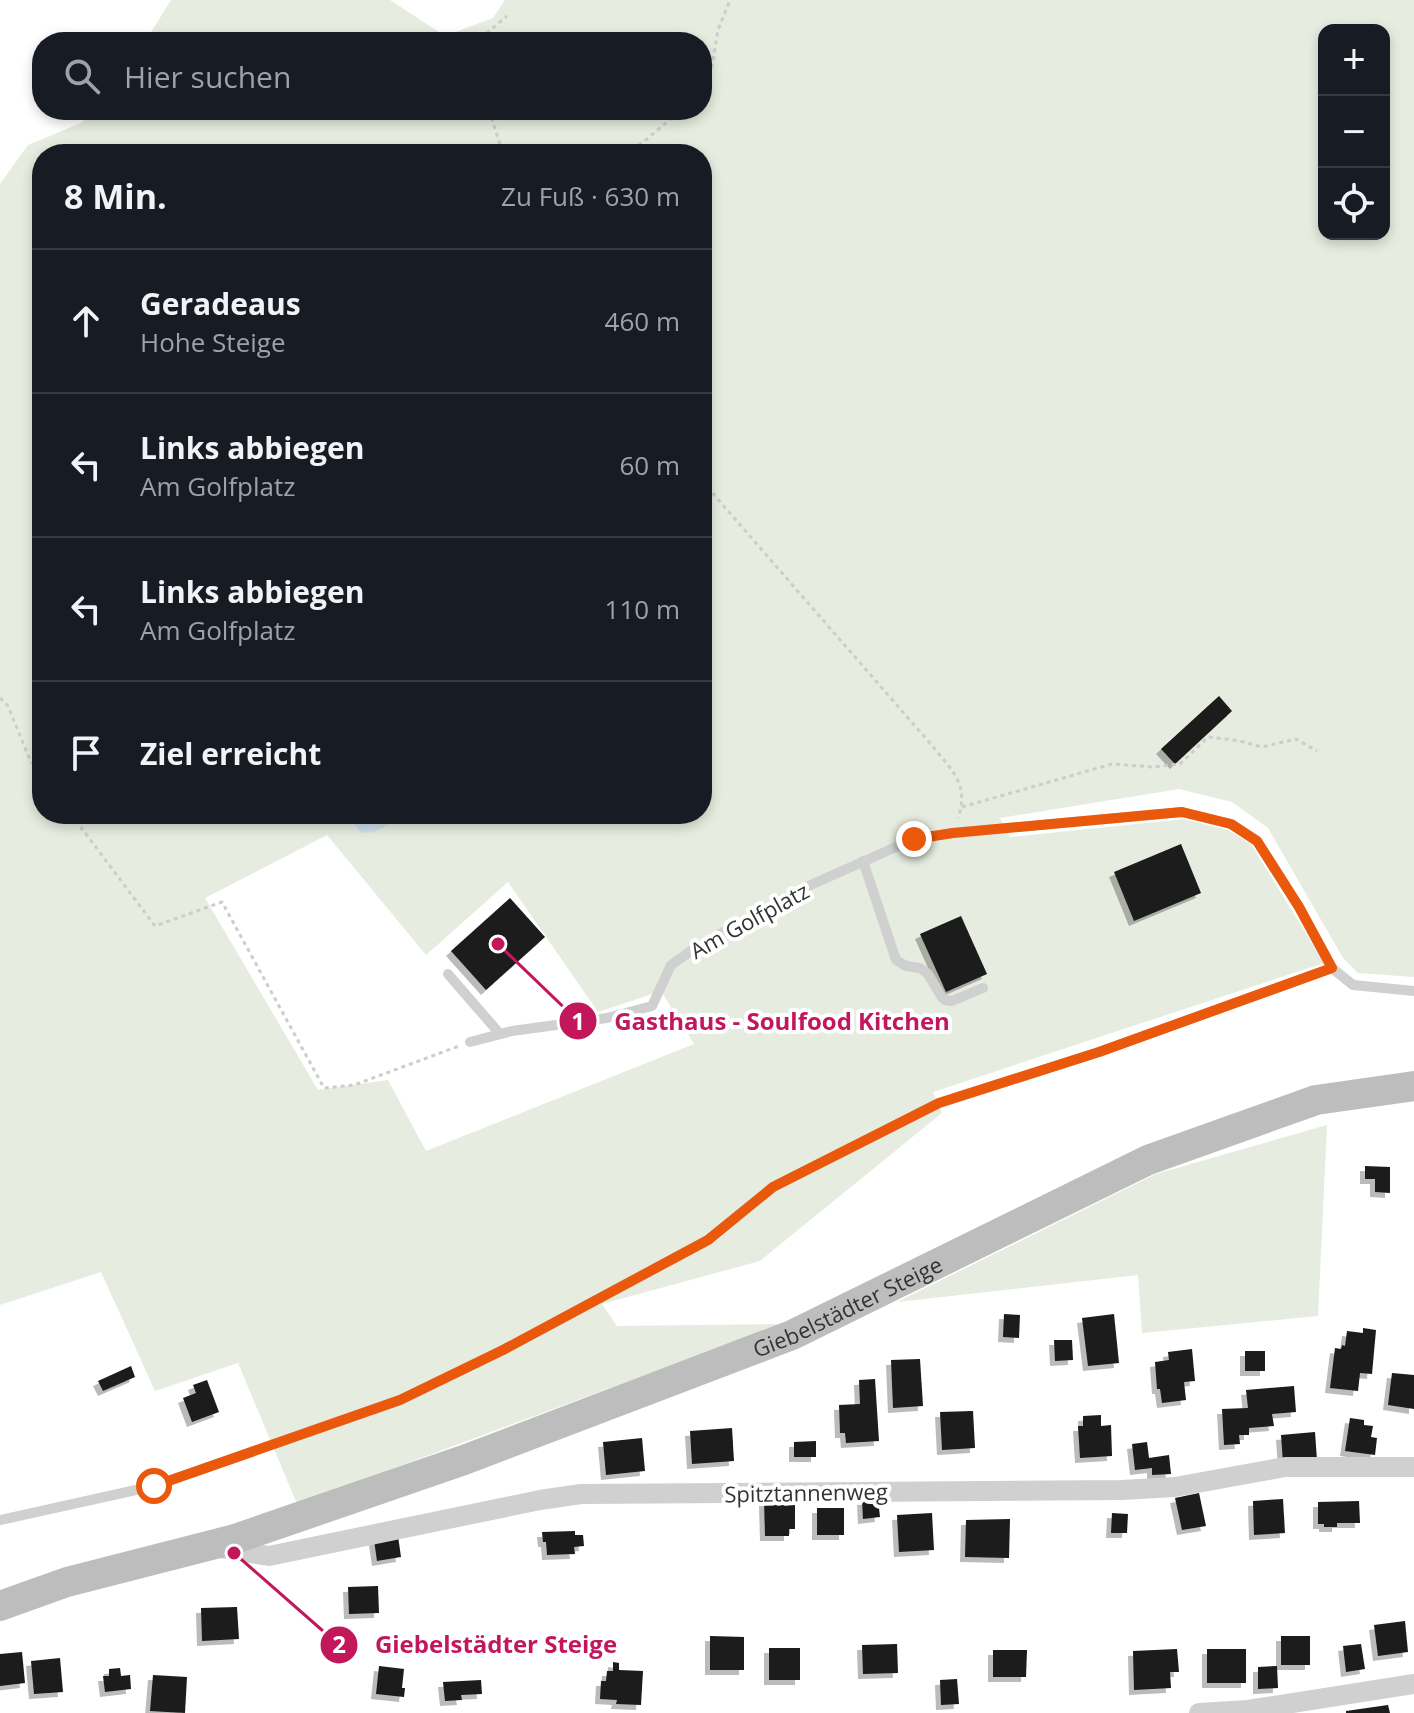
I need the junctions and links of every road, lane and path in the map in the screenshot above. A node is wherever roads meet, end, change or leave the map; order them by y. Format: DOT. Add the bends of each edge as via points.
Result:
graph roads {
  1 [pos="730,0"];
  2 [pos="507,16"];
  3 [pos="488,32"];
  4 [pos="712,66"];
  5 [pos="492,120"];
  6 [pos="669,120"];
  7 [pos="500,144"];
  8 [pos="640,144"];
  9 [pos="712,493"];
  10 [pos="0,698"];
  11 [pos="1317,751"];
  12 [pos="32,763"];
  13 [pos="962,807"];
  14 [pos="78,824"];
  15 [pos="953,833"];
  16 [pos="863,861"];
  17 [pos="1332,968"];
  18 [pos="448,974"];
  19 [pos="983,988"];
  20 [pos="1414,991"];
  21 [pos="500,1034"];
  22 [pos="470,1042"];
  23 [pos="1414,1086"];
  24 [pos="1414,1467"];
  25 [pos="0,1520"];
  26 [pos="203,1547"];
  27 [pos="0,1606"];
  28 [pos="1414,1684"];
  29 [pos="1199,1713"];
  1 -- 4 [label="path"];
  2 -- 3 [label="path"];
  5 -- 7 [label="path"];
  6 -- 8 [label="path"];
  9 -- 13 [label="path" via="935,749 960,781"];
  10 -- 12 [label="path"];
  11 -- 13 [label="path" via="1296,739 1262,747 1208,737 1180,764 1112,764"];
  13 -- 15 [label="path"];
  14 -- 22 [label="path" via="155,926 222,902 324,1088 354,1085"];
  15 -- 16 [label="lane, Am Golfplatz" via="914,839"];
  15 -- 17 [label="lane, Am Golfplatz" via="1182,812 1231,824 1257,841"];
  16 -- 19 [label="lane" via="896,960 928,974 945,1000"];
  16 -- 21 [label="lane, Am Golfplatz" via="695,948 671,965 652,1006"];
  17 -- 20 [label="lane" via="1353,985"];
  17 -- 25 [label="lane" via="939,1103 773,1187 708,1240 400,1400 154,1486"];
  18 -- 21 [label="lane"];
  21 -- 22 [label="lane, Am Golfplatz"];
  23 -- 26 [label="main road, Giebelstädter Steige" via="1316,1100 1148,1160 792,1335 464,1460"];
  24 -- 26 [label="street, Spitztannenweg" via="1285,1467 1175,1487 1122,1490 581,1494 269,1556"];
  26 -- 27 [label="main road, Giebelstädter Steige" via="67,1582"];
  28 -- 29 [label="street"];
}
